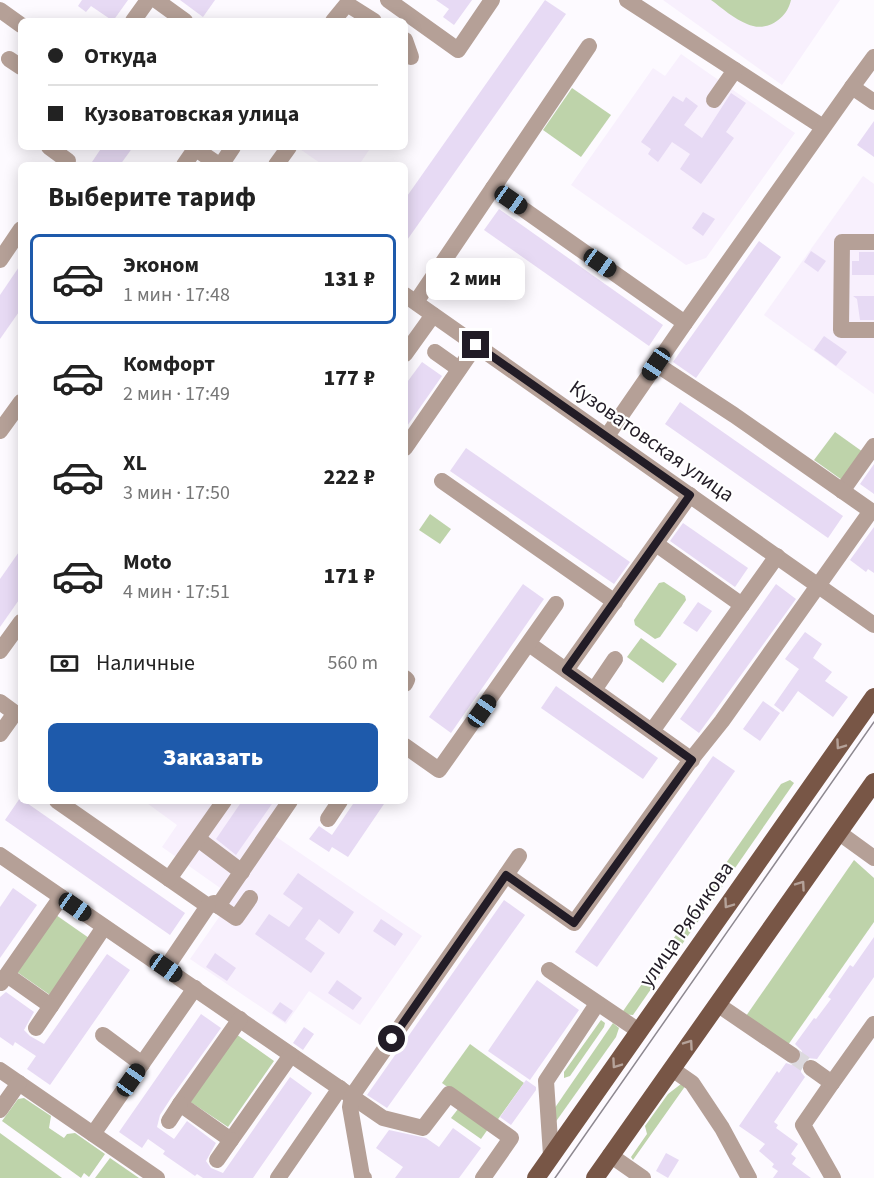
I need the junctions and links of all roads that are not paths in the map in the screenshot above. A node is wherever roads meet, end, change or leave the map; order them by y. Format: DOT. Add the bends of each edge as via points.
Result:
graph roads {
  1 [pos="148,0"];
  2 [pos="156,0"];
  3 [pos="388,0"];
  4 [pos="492,0"];
  5 [pos="627,0"];
  6 [pos="0,10"];
  7 [pos="135,18"];
  8 [pos="181,18"];
  9 [pos="335,18"];
  10 [pos="369,18"];
  11 [pos="18,23"];
  12 [pos="590,46"];
  13 [pos="408,48"];
  14 [pos="411,57"];
  15 [pos="874,57"];
  16 [pos="735,70"];
  17 [pos="852,87"];
  18 [pos="714,100"];
  19 [pos="874,102"];
  20 [pos="823,127"];
  21 [pos="52,150"];
  22 [pos="197,150"];
  23 [pos="65,162"];
  24 [pos="215,162"];
  25 [pos="493,188"];
  26 [pos="18,233"];
  27 [pos="874,242"];
  28 [pos="0,260"];
  29 [pos="410,298"];
  30 [pos="433,315"];
  31 [pos="685,323"];
  32 [pos="874,330"];
  33 [pos="408,345"];
  34 [pos="476,345"];
  35 [pos="435,352"];
  36 [pos="656,364"];
  37 [pos="459,369"];
  38 [pos="18,406"];
  39 [pos="0,431"];
  40 [pos="607,436"];
  41 [pos="408,444"];
  42 [pos="874,446"];
  43 [pos="442,481"];
  44 [pos="842,491"];
  45 [pos="690,495"];
  46 [pos="656,544"];
  47 [pos="777,556"];
  48 [pos="819,586"];
  49 [pos="615,602"];
  50 [pos="556,604"];
  51 [pos="742,605"];
  52 [pos="874,624"];
  53 [pos="18,625"];
  54 [pos="529,644"];
  55 [pos="0,651"];
  56 [pos="615,659"];
  57 [pos="566,670"];
  58 [pos="594,690"];
  59 [pos="874,697"];
  60 [pos="0,702"];
  61 [pos="652,731"];
  62 [pos="0,734"];
  63 [pos="408,748"];
  64 [pos="692,760"];
  65 [pos="874,782"];
  66 [pos="61,804"];
  67 [pos="222,804"];
  68 [pos="288,804"];
  69 [pos="338,804"];
  70 [pos="327,819"];
  71 [pos="838,832"];
  72 [pos="198,839"];
  73 [pos="519,856"];
  74 [pos="874,858"];
  75 [pos="2,862"];
  76 [pos="242,872"];
  77 [pos="506,875"];
  78 [pos="169,879"];
  79 [pos="61,897"];
  80 [pos="250,898"];
  81 [pos="213,906"];
  82 [pos="104,927"];
  83 [pos="166,968"];
  84 [pos="549,970"];
  85 [pos="3,980"];
  86 [pos="195,988"];
  87 [pos="597,1004"];
  88 [pos="717,1004"];
  89 [pos="51,1006"];
  90 [pos="240,1019"];
  91 [pos="874,1024"];
  92 [pos="36,1028"];
  93 [pos="639,1031"];
  94 [pos="103,1035"];
  95 [pos="291,1054"];
  96 [pos="792,1055"];
  97 [pos="142,1064"];
  98 [pos="811,1068"];
  99 [pos="672,1069"];
  100 [pos="0,1070"];
  101 [pos="19,1083"];
  102 [pos="832,1083"];
  103 [pos="346,1092"];
  104 [pos="180,1104"];
  105 [pos="0,1110"];
  106 [pos="169,1121"];
  107 [pos="93,1134"];
  108 [pos="231,1140"];
  109 [pos="551,1155"];
  110 [pos="610,1155"];
  111 [pos="217,1160"];
  112 [pos="157,1178"];
  113 [pos="278,1178"];
  114 [pos="364,1178"];
  115 [pos="483,1178"];
  116 [pos="536,1178"];
  117 [pos="595,1178"];
  118 [pos="644,1178"];
  119 [pos="749,1178"];
  120 [pos="833,1178"];
  1 -- 7 [label="street"];
  2 -- 8 [label="street"];
  3 -- 4 [label="street" via="458,50"];
  5 -- 16 [label="street"];
  6 -- 11 [label="street"];
  9 -- 10 [label="street" via="347,4"];
  12 -- 25 [label="street"];
  13 -- 14 [label="street"];
  15 -- 17 [label="street"];
  16 -- 18 [label="street"];
  16 -- 20 [label="street"];
  17 -- 19 [label="street"];
  17 -- 20 [label="street"];
  20 -- 31 [label="street"];
  21 -- 23 [label="street"];
  22 -- 24 [label="street"];
  25 -- 29 [label="street"];
  25 -- 31 [label="street"];
  26 -- 28 [label="street"];
  27 -- 32 [label="street" via="843,242 841,330"];
  29 -- 30 [label="street, Кузоватовская улица"];
  30 -- 33 [label="street"];
  30 -- 34 [label="street, Кузоватовская улица"];
  31 -- 36 [label="street"];
  34 -- 37 [label="street"];
  34 -- 40 [label="street, Кузоватовская улица"];
  35 -- 37 [label="street"];
  36 -- 40 [label="street"];
  36 -- 44 [label="street"];
  37 -- 41 [label="street"];
  38 -- 39 [label="street"];
  40 -- 45 [label="street, Кузоватовская улица"];
  42 -- 44 [label="street"];
  43 -- 49 [label="street"];
  44 -- 48 [label="street" via="871,511"];
  45 -- 46 [label="street"];
  45 -- 47 [label="street, Кузоватовская улица"];
  46 -- 49 [label="street"];
  46 -- 51 [label="street"];
  47 -- 48 [label="street, Кузоватовская улица"];
  47 -- 51 [label="street"];
  48 -- 52 [label="street, Кузоватовская улица"];
  48 -- 64 [label="street"];
  49 -- 57 [label="street"];
  50 -- 54 [label="street"];
  51 -- 61 [label="street"];
  53 -- 55 [label="street"];
  54 -- 57 [label="street"];
  54 -- 63 [label="street" via="439,770"];
  56 -- 58 [label="street"];
  57 -- 58 [label="street"];
  58 -- 61 [label="street"];
  59 -- 93 [label="main road, улица Рябикова, one-way"];
  60 -- 62 [label="street" via="15,713"];
  61 -- 64 [label="street"];
  64 -- 77 [label="street" via="574,923"];
  65 -- 71 [label="main road"];
  66 -- 78 [label="street"];
  67 -- 72 [label="street"];
  68 -- 76 [label="street"];
  69 -- 70 [label="street"];
  71 -- 74 [label="street"];
  88 -- 71 [label="main road, one-way"];
  72 -- 76 [label="street"];
  72 -- 78 [label="street"];
  73 -- 77 [label="street"];
  75 -- 79 [label="street"];
  76 -- 81 [label="street"];
  77 -- 103 [label="street"];
  78 -- 81 [label="street"];
  79 -- 82 [label="street"];
  79 -- 85 [label="street"];
  80 -- 81 [label="street" via="236,918"];
  81 -- 83 [label="street"];
  82 -- 83 [label="street"];
  82 -- 89 [label="street"];
  83 -- 86 [label="street"];
  84 -- 87 [label="street"];
  85 -- 89 [label="street"];
  86 -- 90 [label="street"];
  86 -- 97 [label="street"];
  87 -- 93 [label="street"];
  87 -- 109 [label="street" via="546,1081"];
  88 -- 96 [label="street"];
  99 -- 88 [label="main road, one-way"];
  89 -- 92 [label="street"];
  90 -- 95 [label="street"];
  90 -- 104 [label="street"];
  91 -- 102 [label="street"];
  93 -- 109 [label="main road, улица Рябикова, one-way"];
  94 -- 97 [label="street"];
  95 -- 103 [label="street"];
  95 -- 108 [label="street"];
  97 -- 107 [label="street"];
  98 -- 102 [label="street"];
  99 -- 110 [label="main road"];
  99 -- 119 [label="street" via="692,1083"];
  100 -- 101 [label="street"];
  101 -- 105 [label="street"];
  101 -- 107 [label="street"];
  102 -- 120 [label="street" via="803,1125"];
  103 -- 113 [label="street"];
  103 -- 114 [label="street"];
  103 -- 115 [label="street" via="383,1118 423,1128 449,1094 511,1138"];
  104 -- 106 [label="street"];
  104 -- 108 [label="street"];
  107 -- 112 [label="street"];
  108 -- 111 [label="street"];
  109 -- 116 [label="main road, улица Рябикова"];
  110 -- 117 [label="main road"];
  110 -- 118 [label="street"];
}
